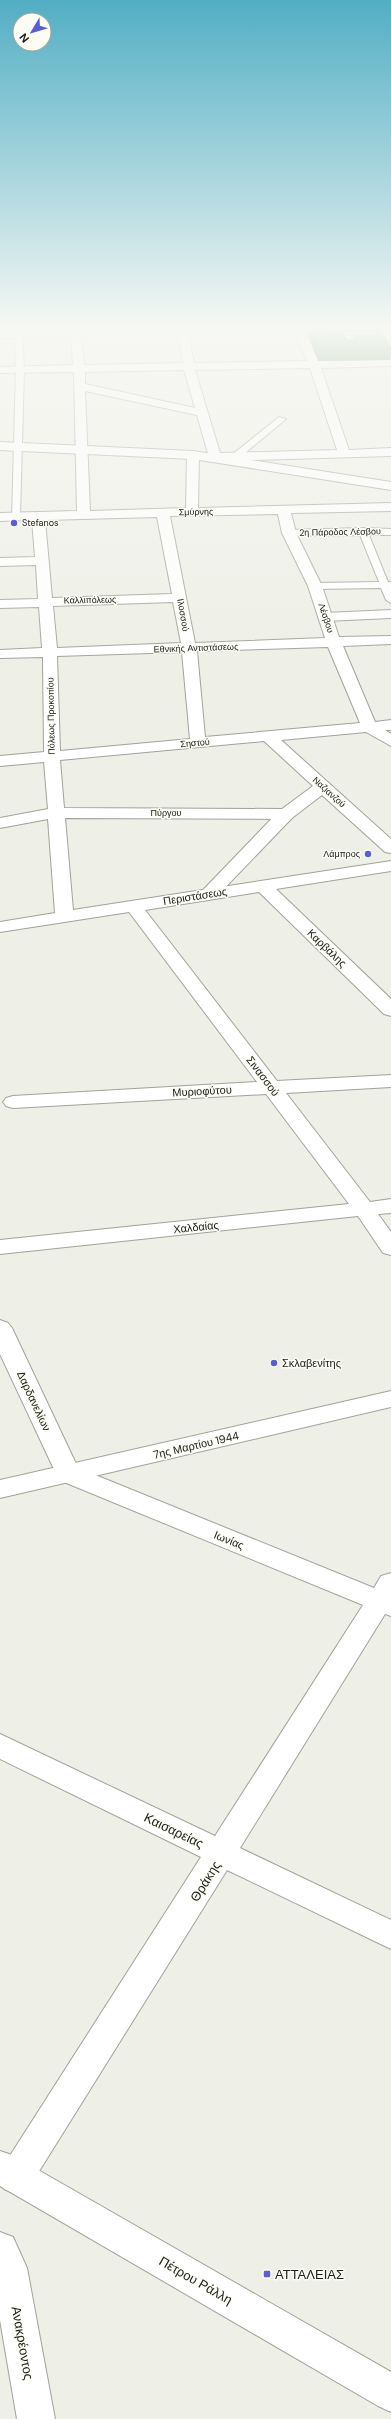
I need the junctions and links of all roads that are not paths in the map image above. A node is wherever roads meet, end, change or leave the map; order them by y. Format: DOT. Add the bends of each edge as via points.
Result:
graph roads {
  1 [pos="19,442"];
  2 [pos="83,442"];
  3 [pos="210,442"];
  4 [pos="253,442"];
  5 [pos="340,442"];
  6 [pos="0,446"];
  7 [pos="19,447"];
  8 [pos="83,450"];
  9 [pos="391,452"];
  10 [pos="344,453"];
  11 [pos="193,455"];
  12 [pos="236,456"];
  13 [pos="214,457"];
  14 [pos="391,486"];
  15 [pos="391,507"];
  16 [pos="284,510"];
  17 [pos="192,512"];
  18 [pos="163,513"];
  19 [pos="84,515"];
  20 [pos="38,516"];
  21 [pos="0,517"];
  22 [pos="16,517"];
  23 [pos="363,531"];
  24 [pos="391,532"];
  25 [pos="289,533"];
  26 [pos="42,561"];
  27 [pos="0,562"];
  28 [pos="388,585"];
  29 [pos="315,586"];
  30 [pos="180,598"];
  31 [pos="391,600"];
  32 [pos="46,601"];
  33 [pos="0,604"];
  34 [pos="391,614"];
  35 [pos="325,617"];
  36 [pos="391,640"];
  37 [pos="334,643"];
  38 [pos="189,649"];
  39 [pos="50,652"];
  40 [pos="0,654"];
  41 [pos="391,725"];
  42 [pos="369,727"];
  43 [pos="267,736"];
  44 [pos="391,741"];
  45 [pos="198,743"];
  46 [pos="52,756"];
  47 [pos="0,761"];
  48 [pos="323,786"];
  49 [pos="55,812"];
  50 [pos="286,814"];
  51 [pos="0,823"];
  52 [pos="391,848"];
  53 [pos="391,866"];
  54 [pos="263,886"];
  55 [pos="209,894"];
  56 [pos="134,906"];
  57 [pos="64,916"];
  58 [pos="0,927"];
  59 [pos="391,1010"];
  60 [pos="391,1082"];
  61 [pos="272,1087"];
  62 [pos="13,1102"];
  63 [pos="391,1206"];
  64 [pos="364,1209"];
  65 [pos="0,1247"];
  66 [pos="391,1248"];
  67 [pos="0,1328"];
  68 [pos="391,1399"];
  69 [pos="68,1474"];
  70 [pos="0,1489"];
  71 [pos="387,1597"];
  72 [pos="0,1746"];
  73 [pos="222,1854"];
  74 [pos="391,1935"];
  75 [pos="8,2172"];
  76 [pos="5,2258"];
  77 [pos="391,2393"];
  78 [pos="36,2419"];
  1 -- 7 [label="lane"];
  2 -- 8 [label="street"];
  3 -- 13 [label="street"];
  4 -- 12 [label="lane"];
  5 -- 10 [label="street"];
  6 -- 7 [label="street"];
  7 -- 8 [label="street"];
  7 -- 22 [label="lane"];
  8 -- 11 [label="street"];
  8 -- 19 [label="street"];
  9 -- 10 [label="street"];
  10 -- 12 [label="street"];
  11 -- 13 [label="street"];
  11 -- 17 [label="street"];
  12 -- 13 [label="street"];
  13 -- 14 [label="street"];
  15 -- 16 [label="street, Σμύρνης"];
  16 -- 17 [label="street, Σμύρνης"];
  16 -- 25 [label="street, Λέσβου"];
  17 -- 18 [label="street, Σμύρνης"];
  18 -- 19 [label="street, Σμύρνης"];
  18 -- 30 [label="street, Ιλοσσού"];
  19 -- 20 [label="street, Σμύρνης"];
  20 -- 22 [label="street, Σμύρνης"];
  20 -- 26 [label="street, Πόλεως Προκοπίου"];
  21 -- 22 [label="street, Σμύρνης"];
  23 -- 24 [label="lane, 2η Πάροδος Λέσβου"];
  23 -- 25 [label="lane, 2η Πάροδος Λέσβου"];
  23 -- 28 [label="lane"];
  25 -- 29 [label="street, Λέσβου"];
  26 -- 27 [label="street"];
  26 -- 32 [label="street, Πόλεως Προκοπίου"];
  28 -- 29 [label="lane"];
  28 -- 31 [label="lane"];
  29 -- 35 [label="street, Λέσβου"];
  30 -- 32 [label="street, Καλλιπόλεως"];
  30 -- 38 [label="street, Ιλοσσού"];
  32 -- 33 [label="street, Καλλιπόλεως"];
  32 -- 39 [label="street, Πόλεως Προκοπίου"];
  34 -- 35 [label="street"];
  35 -- 37 [label="street, Λέσβου"];
  36 -- 37 [label="street, Εθνικής Αντιστάσεως"];
  37 -- 38 [label="street, Εθνικής Αντιστάσεως"];
  37 -- 42 [label="street, Λέσβου"];
  38 -- 39 [label="street, Εθνικής Αντιστάσεως"];
  38 -- 45 [label="street, Ιλοσσού"];
  39 -- 40 [label="street, Εθνικής Αντιστάσεως"];
  39 -- 46 [label="street, Πόλεως Προκοπίου"];
  41 -- 42 [label="street, Σηστού"];
  42 -- 43 [label="street, Σηστού"];
  42 -- 44 [label="street"];
  43 -- 45 [label="street, Σηστού"];
  43 -- 48 [label="street, Ναζιανζού"];
  45 -- 46 [label="street, Σηστού"];
  46 -- 47 [label="street, Σηστού"];
  46 -- 49 [label="street, Πόλεως Προκοπίου"];
  48 -- 50 [label="street"];
  48 -- 52 [label="street, Ναζιανζού"];
  49 -- 50 [label="street, Πύργου"];
  49 -- 51 [label="street, Πύργου"];
  49 -- 57 [label="street, Πόλεως Προκοπίου"];
  50 -- 55 [label="street"];
  53 -- 54 [label="street, Περιστάσεως"];
  54 -- 55 [label="street, Περιστάσεως"];
  54 -- 59 [label="street, Καρβάλης"];
  55 -- 56 [label="street, Περιστάσεως"];
  56 -- 57 [label="street, Περιστάσεως"];
  56 -- 61 [label="street, Σινασσού"];
  57 -- 58 [label="street, Περιστάσεως"];
  60 -- 61 [label="street, Μυριοφύτου"];
  61 -- 62 [label="street, Μυριοφύτου"];
  61 -- 64 [label="street, Σινασσού"];
  63 -- 64 [label="street, Χαλδαίας"];
  64 -- 65 [label="street, Χαλδαίας"];
  64 -- 66 [label="street, Σινασσού"];
  67 -- 69 [label="street, Δαρδανελίων"];
  68 -- 69 [label="street, 7ης Μαρτίου 1944"];
  69 -- 70 [label="street, 7ης Μαρτίου 1944"];
  69 -- 71 [label="street, Ιωνίας"];
  71 -- 73 [label="street, Θράκης"];
  72 -- 73 [label="street, Καισαρείας"];
  73 -- 74 [label="street, Καισαρείας"];
  73 -- 75 [label="street, Θράκης"];
  75 -- 77 [label="street, Πέτρου Ράλλη"];
  76 -- 78 [label="street, Ανακρέοντος"];
}
